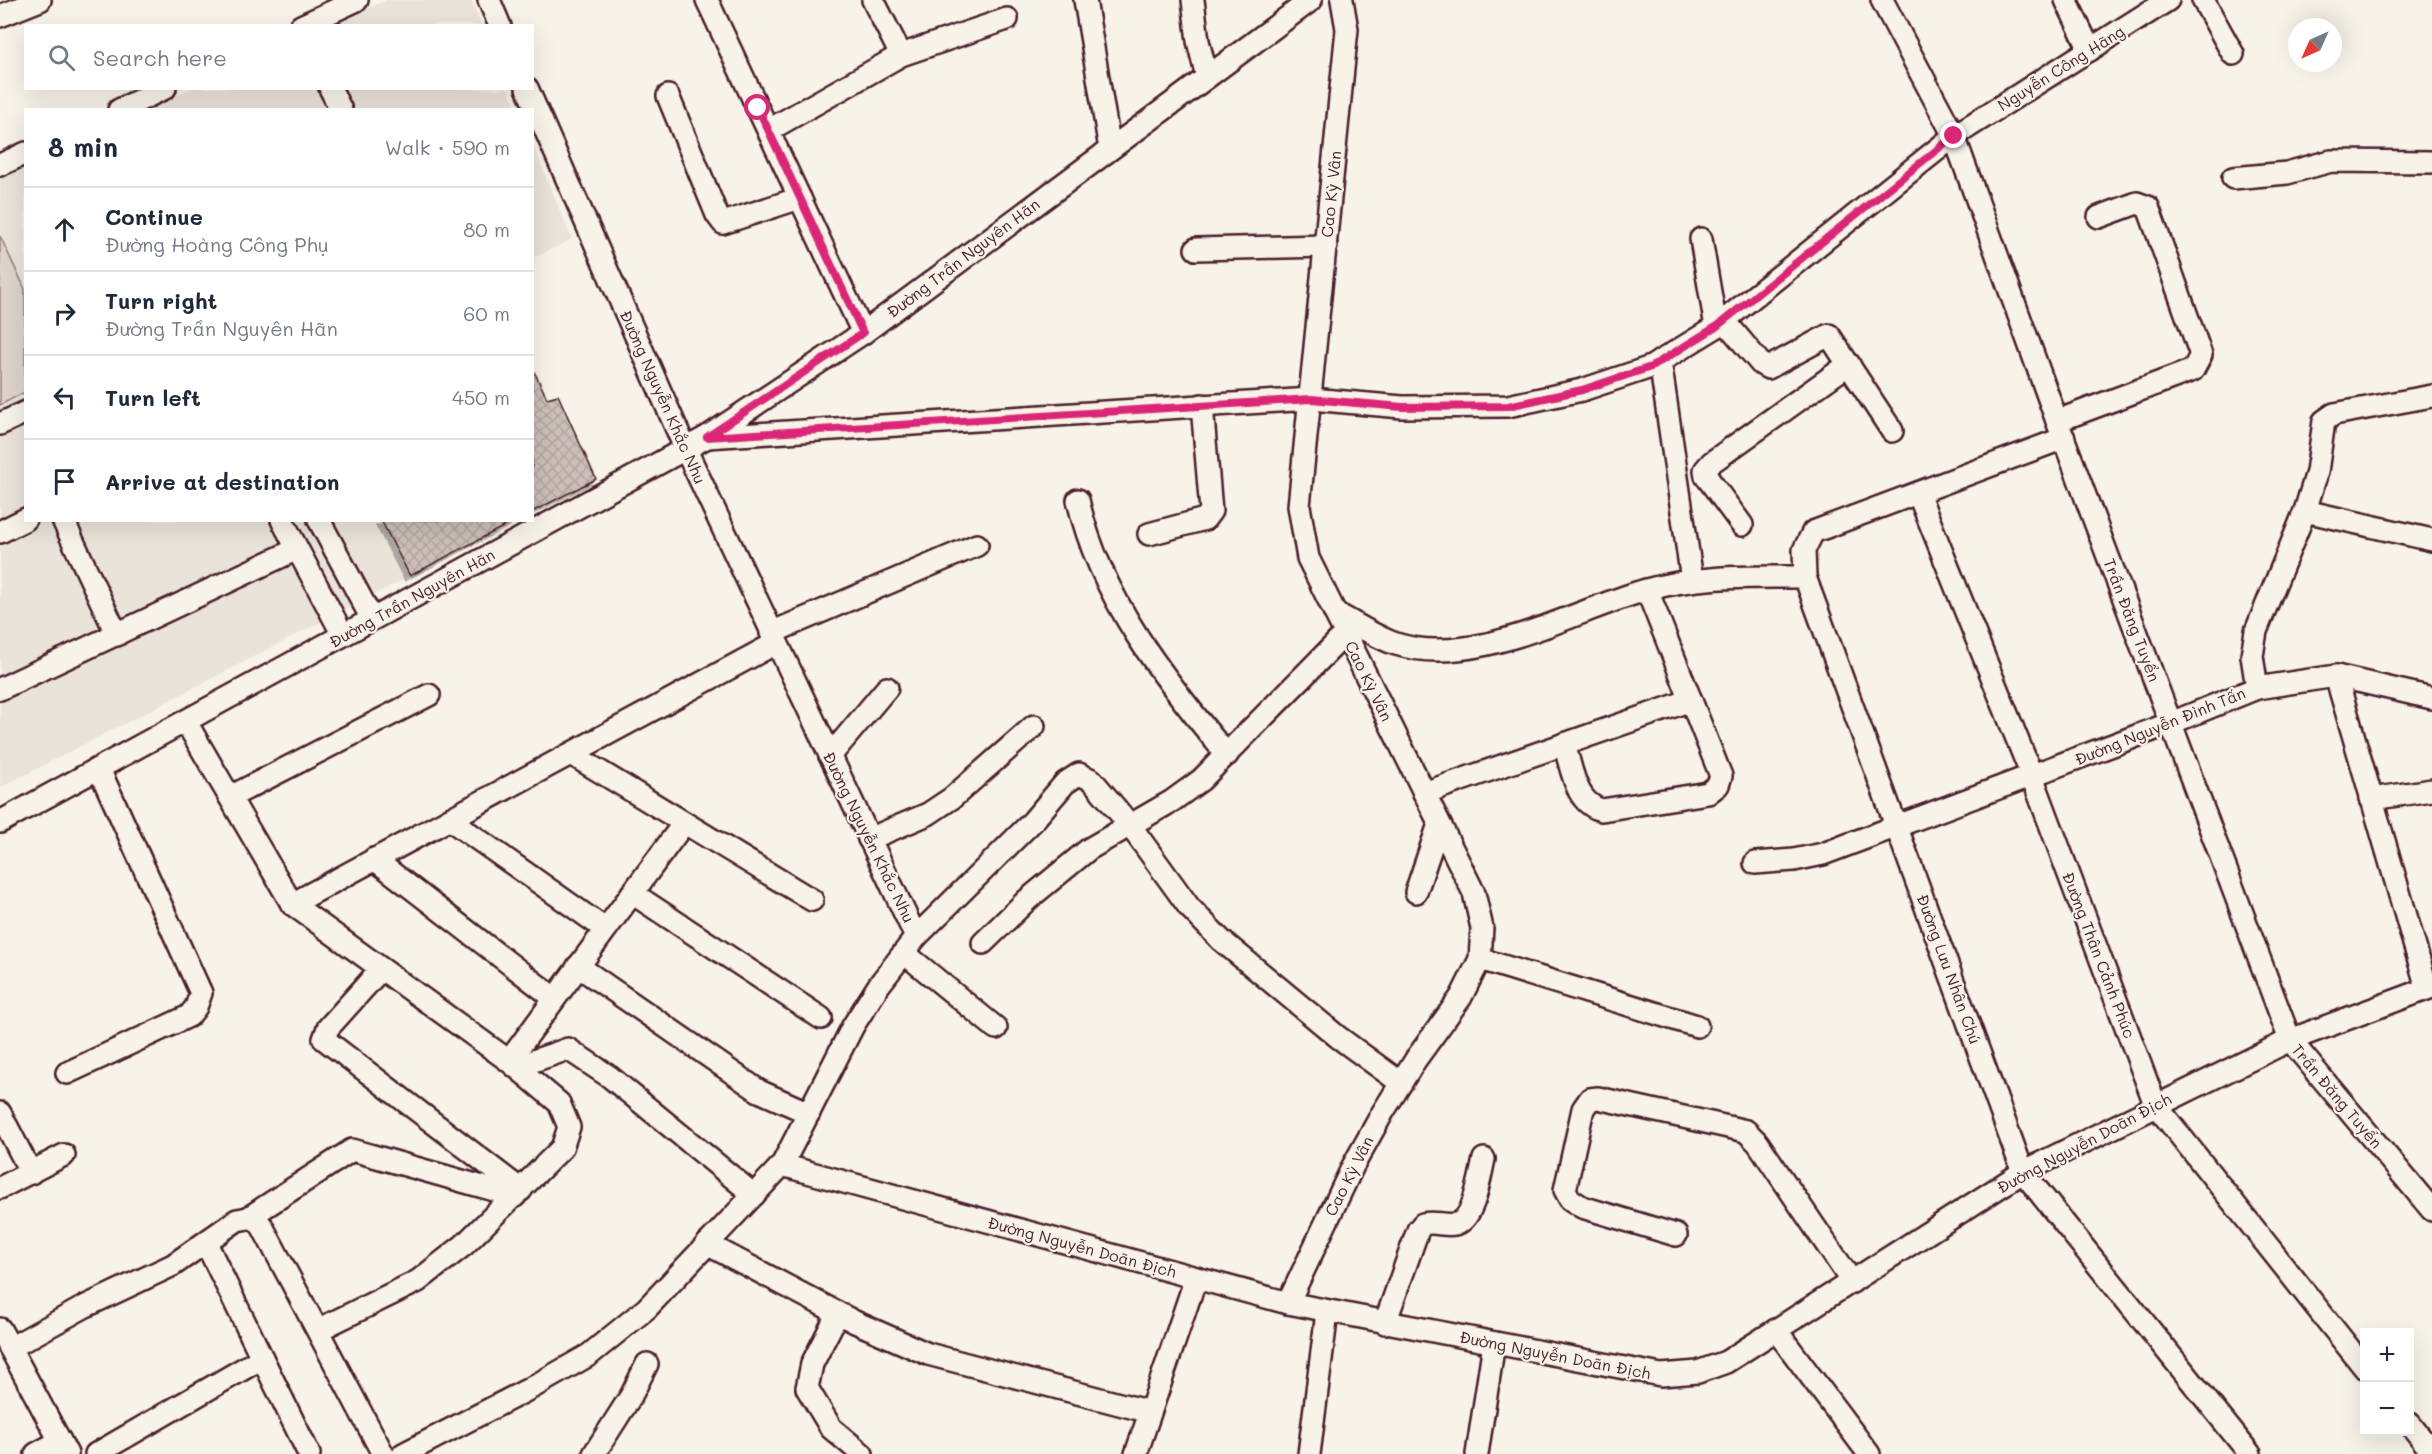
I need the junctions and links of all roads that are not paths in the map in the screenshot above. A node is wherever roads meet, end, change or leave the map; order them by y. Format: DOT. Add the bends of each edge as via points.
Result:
graph roads {
  1 [pos="40,0"];
  2 [pos="357,0"];
  3 [pos="489,0"];
  4 [pos="708,0"];
  5 [pos="873,0"];
  6 [pos="1085,0"];
  7 [pos="1194,0"];
  8 [pos="1311,0"];
  9 [pos="1342,0"];
  10 [pos="1882,0"];
  11 [pos="2066,0"];
  12 [pos="2168,0"];
  13 [pos="2203,0"];
  14 [pos="0,16"];
  15 [pos="1007,19"];
  16 [pos="305,24"];
  17 [pos="499,24"];
  18 [pos="2090,50"];
  19 [pos="2233,54"];
  20 [pos="901,55"];
  21 [pos="1207,77"];
  22 [pos="161,90"];
  23 [pos="331,90"];
  24 [pos="528,90"];
  25 [pos="668,96"];
  26 [pos="123,108"];
  27 [pos="340,108"];
  28 [pos="769,130"];
  29 [pos="1954,136"];
  30 [pos="1110,149"];
  31 [pos="24,154"];
  32 [pos="2432,162"];
  33 [pos="0,165"];
  34 [pos="2234,178"];
  35 [pos="800,198"];
  36 [pos="2099,217"];
  37 [pos="1701,239"];
  38 [pos="1326,246"];
  39 [pos="1196,249"];
  40 [pos="1720,323"];
  41 [pos="863,333"];
  42 [pos="1660,361"];
  43 [pos="1849,364"];
  44 [pos="2432,396"];
  45 [pos="1311,399"];
  46 [pos="1202,405"];
  47 [pos="24,413"];
  48 [pos="0,424"];
  49 [pos="2061,429"];
  50 [pos="1892,431"];
  51 [pos="707,437"];
  52 [pos="686,450"];
  53 [pos="1918,493"];
  54 [pos="1078,500"];
  55 [pos="2305,511"];
  56 [pos="24,520"];
  57 [pos="64,522"];
  58 [pos="283,522"];
  59 [pos="320,522"];
  60 [pos="1742,525"];
  61 [pos="0,532"];
  62 [pos="1149,534"];
  63 [pos="2432,540"];
  64 [pos="977,545"];
  65 [pos="297,549"];
  66 [pos="1804,577"];
  67 [pos="1692,580"];
  68 [pos="1647,590"];
  69 [pos="1335,613"];
  70 [pos="372,619"];
  71 [pos="1345,634"];
  72 [pos="117,635"];
  73 [pos="343,635"];
  74 [pos="774,638"];
  75 [pos="2337,676"];
  76 [pos="886,687"];
  77 [pos="2257,688"];
  78 [pos="0,689"];
  79 [pos="429,695"];
  80 [pos="2432,698"];
  81 [pos="1691,700"];
  82 [pos="186,722"];
  83 [pos="2171,723"];
  84 [pos="1035,726"];
  85 [pos="1564,744"];
  86 [pos="571,754"];
  87 [pos="1227,754"];
  88 [pos="830,756"];
  89 [pos="99,769"];
  90 [pos="2032,776"];
  91 [pos="2432,790"];
  92 [pos="1424,793"];
  93 [pos="230,797"];
  94 [pos="2370,799"];
  95 [pos="449,819"];
  96 [pos="0,822"];
  97 [pos="684,823"];
  98 [pos="1129,824"];
  99 [pos="1439,824"];
  100 [pos="1896,827"];
  101 [pos="869,839"];
  102 [pos="374,859"];
  103 [pos="1755,863"];
  104 [pos="632,892"];
  105 [pos="1416,892"];
  106 [pos="812,900"];
  107 [pos="291,904"];
  108 [pos="605,929"];
  109 [pos="982,942"];
  110 [pos="910,945"];
  111 [pos="1480,959"];
  112 [pos="578,966"];
  113 [pos="381,969"];
  114 [pos="2430,987"];
  115 [pos="554,998"];
  116 [pos="821,1018"];
  117 [pos="1697,1026"];
  118 [pos="996,1028"];
  119 [pos="2290,1040"];
  120 [pos="512,1064"];
  121 [pos="68,1073"];
  122 [pos="1401,1083"];
  123 [pos="2155,1104"];
  124 [pos="0,1113"];
  125 [pos="809,1113"];
  126 [pos="64,1155"];
  127 [pos="1484,1159"];
  128 [pos="782,1165"];
  129 [pos="2023,1172"];
  130 [pos="31,1173"];
  131 [pos="0,1188"];
  132 [pos="518,1193"];
  133 [pos="754,1195"];
  134 [pos="2432,1210"];
  135 [pos="248,1218"];
  136 [pos="1676,1235"];
  137 [pos="206,1243"];
  138 [pos="707,1244"];
  139 [pos="1196,1278"];
  140 [pos="1852,1282"];
  141 [pos="1288,1303"];
  142 [pos="1327,1312"];
  143 [pos="838,1313"];
  144 [pos="1385,1323"];
  145 [pos="0,1329"];
  146 [pos="318,1330"];
  147 [pos="1776,1330"];
  148 [pos="1494,1343"];
  149 [pos="10,1348"];
  150 [pos="262,1358"];
  151 [pos="2360,1362"];
  152 [pos="646,1364"];
  153 [pos="1150,1412"];
  154 [pos="2414,1430"];
  155 [pos="64,1448"];
  156 [pos="2432,1452"];
  157 [pos="36,1454"];
  158 [pos="96,1454"];
  159 [pos="309,1454"];
  160 [pos="383,1454"];
  161 [pos="403,1454"];
  162 [pos="594,1454"];
  163 [pos="862,1454"];
  164 [pos="1136,1454"];
  165 [pos="1309,1454"];
  166 [pos="1477,1454"];
  167 [pos="1869,1454"];
  168 [pos="2250,1454"];
  1 -- 14 [label="street"];
  2 -- 16 [label="street"];
  3 -- 17 [label="street"];
  4 -- 28 [label="street"];
  5 -- 20 [label="street"];
  6 -- 30 [label="street"];
  7 -- 21 [label="street"];
  8 -- 21 [label="street, Đường Trần Nguyên Hãn"];
  9 -- 38 [label="street, Cao Kỳ Vân" via="1347,29"];
  10 -- 29 [label="street, Trần Đăng Tuyển"];
  11 -- 18 [label="street"];
  12 -- 18 [label="street, Nguyễn Công Hãng"];
  13 -- 19 [label="street"];
  15 -- 20 [label="street"];
  18 -- 29 [label="street, Nguyễn Công Hãng"];
  20 -- 28 [label="street"];
  21 -- 30 [label="street, Đường Trần Nguyên Hãn"];
  22 -- 26 [label="street"];
  23 -- 27 [label="street"];
  24 -- 52 [label="street, Đường Nguyễn Khắc Nhu"];
  25 -- 35 [label="street" via="723,223"];
  28 -- 35 [label="street"];
  29 -- 40 [label="street, Nguyễn Công Hãng"];
  29 -- 49 [label="street, Trần Đăng Tuyển"];
  30 -- 41 [label="street, Đường Trần Nguyên Hãn"];
  31 -- 33 [label="street"];
  32 -- 34 [label="street" via="2331,161 2287,173"];
  35 -- 41 [label="street"];
  36 -- 49 [label="street, Đường Lưu Nhân Chú" via="2137,203 2148,207 2202,355 2193,370"];
  37 -- 40 [label="street"];
  38 -- 39 [label="street"];
  38 -- 45 [label="street, Cao Kỳ Vân"];
  40 -- 42 [label="street, Nguyễn Công Hãng"];
  40 -- 43 [label="street" via="1768,368 1829,335"];
  41 -- 51 [label="street, Đường Trần Nguyên Hãn"];
  42 -- 45 [label="street, Nguyễn Công Hãng" via="1582,390 1508,406 1402,407"];
  42 -- 67 [label="street"];
  43 -- 50 [label="street"];
  43 -- 60 [label="street" via="1705,470"];
  44 -- 55 [label="street" via="2328,417"];
  45 -- 46 [label="street, Nguyễn Công Hãng"];
  45 -- 69 [label="street, Cao Kỳ Vân" via="1299,506 1308,558"];
  46 -- 51 [label="street, Nguyễn Công Hãng"];
  46 -- 62 [label="street" via="1211,511 1205,519"];
  47 -- 48 [label="street"];
  49 -- 53 [label="street, Đường Lưu Nhân Chú"];
  49 -- 83 [label="street, Trần Đăng Tuyển"];
  51 -- 52 [label="street, Đường Trần Nguyên Hãn"];
  52 -- 70 [label="street, Đường Trần Nguyên Hãn"];
  52 -- 74 [label="street, Đường Nguyễn Khắc Nhu"];
  53 -- 66 [label="street, Đường Lưu Nhân Chú" via="1813,532 1804,549"];
  53 -- 90 [label="street, Đường Thân Cảnh Phúc"];
  54 -- 87 [label="street" via="1086,537 1106,582 1152,660"];
  55 -- 63 [label="street"];
  55 -- 77 [label="street" via="2256,631 2252,656"];
  56 -- 61 [label="street"];
  57 -- 72 [label="street"];
  58 -- 65 [label="street"];
  59 -- 70 [label="street"];
  64 -- 74 [label="street"];
  65 -- 72 [label="street"];
  65 -- 73 [label="street"];
  66 -- 67 [label="street"];
  66 -- 100 [label="street, Đường Lưu Nhân Chú"];
  67 -- 68 [label="street"];
  68 -- 69 [label="street" via="1506,639 1469,647 1427,650 1396,644"];
  68 -- 81 [label="street"];
  69 -- 71 [label="street, Cao Kỳ Vân"];
  70 -- 73 [label="street, Đường Trần Nguyên Hãn"];
  71 -- 87 [label="street"];
  71 -- 92 [label="street, Cao Kỳ Vân"];
  72 -- 78 [label="street"];
  73 -- 82 [label="street, Đường Trần Nguyên Hãn"];
  74 -- 86 [label="street"];
  74 -- 88 [label="street, Đường Nguyễn Khắc Nhu"];
  75 -- 77 [label="street, Đường Nguyễn Đình Tấn"];
  75 -- 80 [label="street, Đường Nguyễn Đình Tấn"];
  75 -- 94 [label="street"];
  76 -- 88 [label="street"];
  77 -- 83 [label="street, Đường Nguyễn Đình Tấn"];
  79 -- 93 [label="street"];
  81 -- 85 [label="street"];
  81 -- 85 [label="street" via="1721,776 1718,785 1708,793 1602,810 1590,807 1582,799"];
  82 -- 89 [label="street, Đường Trần Nguyên Hãn"];
  82 -- 93 [label="street"];
  83 -- 90 [label="street, Đường Nguyễn Đình Tấn"];
  83 -- 119 [label="street, Trần Đăng Tuyển"];
  84 -- 101 [label="street" via="952,798 928,814"];
  85 -- 92 [label="street"];
  86 -- 95 [label="street"];
  86 -- 97 [label="street"];
  87 -- 98 [label="street" via="1172,801"];
  88 -- 101 [label="street, Đường Nguyễn Khắc Nhu"];
  89 -- 96 [label="street, Đường Trần Nguyên Hãn"];
  89 -- 121 [label="street" via="201,993 189,1016"];
  90 -- 100 [label="street, Đường Nguyễn Đình Tấn"];
  90 -- 123 [label="street, Đường Thân Cảnh Phúc"];
  91 -- 94 [label="street"];
  92 -- 99 [label="street, Cao Kỳ Vân"];
  93 -- 107 [label="street"];
  94 -- 114 [label="street"];
  95 -- 102 [label="street"];
  95 -- 108 [label="street"];
  97 -- 104 [label="street"];
  97 -- 106 [label="street"];
  98 -- 109 [label="street" via="1056,875"];
  98 -- 110 [label="street" via="1092,780 1079,774 1065,783 1032,822"];
  98 -- 122 [label="street" via="1189,907 1221,940 1338,1037"];
  99 -- 105 [label="street"];
  99 -- 111 [label="street, Cao Kỳ Vân" via="1473,893 1482,928"];
  100 -- 103 [label="street, Đường Nguyễn Đình Tấn" via="1823,854"];
  100 -- 129 [label="street, Đường Lưu Nhân Chú"];
  101 -- 110 [label="street, Đường Nguyễn Khắc Nhu"];
  102 -- 107 [label="street"];
  102 -- 115 [label="street"];
  104 -- 108 [label="street"];
  104 -- 116 [label="street"];
  107 -- 113 [label="street"];
  108 -- 112 [label="street"];
  110 -- 118 [label="street"];
  110 -- 125 [label="street" via="853,1026"];
  111 -- 117 [label="street"];
  111 -- 122 [label="street, Cao Kỳ Vân" via="1461,997"];
  112 -- 115 [label="street"];
  112 -- 125 [label="street" via="759,1091"];
  113 -- 120 [label="street"];
  113 -- 132 [label="street" via="328,1028 324,1039"];
  114 -- 119 [label="street, Đường Nguyễn Doãn Địch"];
  115 -- 120 [label="street"];
  119 -- 123 [label="street, Đường Nguyễn Doãn Địch"];
  119 -- 134 [label="street, Trần Đăng Tuyển"];
  120 -- 132 [label="street" via="558,1103 569,1127 562,1148"];
  120 -- 133 [label="street" via="568,1049 610,1077"];
  122 -- 141 [label="street, Cao Kỳ Vân" via="1353,1166"];
  123 -- 129 [label="street, Đường Nguyễn Doãn Địch"];
  123 -- 151 [label="street, Đường Thân Cảnh Phúc"];
  124 -- 130 [label="street"];
  125 -- 128 [label="street"];
  126 -- 130 [label="street"];
  127 -- 144 [label="street" via="1465,1220 1454,1225 1431,1221 1418,1230"];
  128 -- 133 [label="street"];
  128 -- 139 [label="street, Đường Nguyễn Doãn Địch"];
  129 -- 140 [label="street, Đường Nguyễn Doãn Địch"];
  129 -- 168 [label="street, Đường Lưu Nhân Chú"];
  130 -- 131 [label="street"];
  132 -- 135 [label="street" via="352,1150"];
  132 -- 146 [label="street" via="464,1245 418,1281"];
  133 -- 138 [label="street"];
  135 -- 137 [label="street" via="237,1220"];
  135 -- 146 [label="street" via="254,1217 262,1226"];
  136 -- 140 [label="street" via="1582,1207 1570,1199 1565,1190 1583,1109 1590,1099 1621,1102 1746,1131"];
  137 -- 149 [label="street" via="173,1265"];
  137 -- 150 [label="street"];
  138 -- 143 [label="street"];
  138 -- 161 [label="street" via="647,1308 589,1355"];
  139 -- 141 [label="street, Đường Nguyễn Doãn Địch"];
  139 -- 153 [label="street"];
  140 -- 147 [label="street, Đường Nguyễn Doãn Địch"];
  141 -- 142 [label="street, Đường Nguyễn Doãn Địch"];
  142 -- 144 [label="street, Đường Nguyễn Doãn Địch"];
  142 -- 165 [label="street"];
  143 -- 153 [label="street" via="928,1354"];
  143 -- 163 [label="street" via="812,1364 807,1388 831,1428"];
  144 -- 148 [label="street, Đường Nguyễn Doãn Địch"];
  145 -- 149 [label="street"];
  146 -- 160 [label="street"];
  147 -- 148 [label="street, Đường Nguyễn Doãn Địch" via="1726,1362 1698,1372 1661,1374"];
  147 -- 167 [label="street"];
  148 -- 166 [label="street"];
  149 -- 155 [label="street"];
  150 -- 158 [label="street"];
  150 -- 159 [label="street"];
  152 -- 162 [label="street" via="631,1396"];
  153 -- 164 [label="street"];
  154 -- 156 [label="street"];
  155 -- 157 [label="street"];
}
